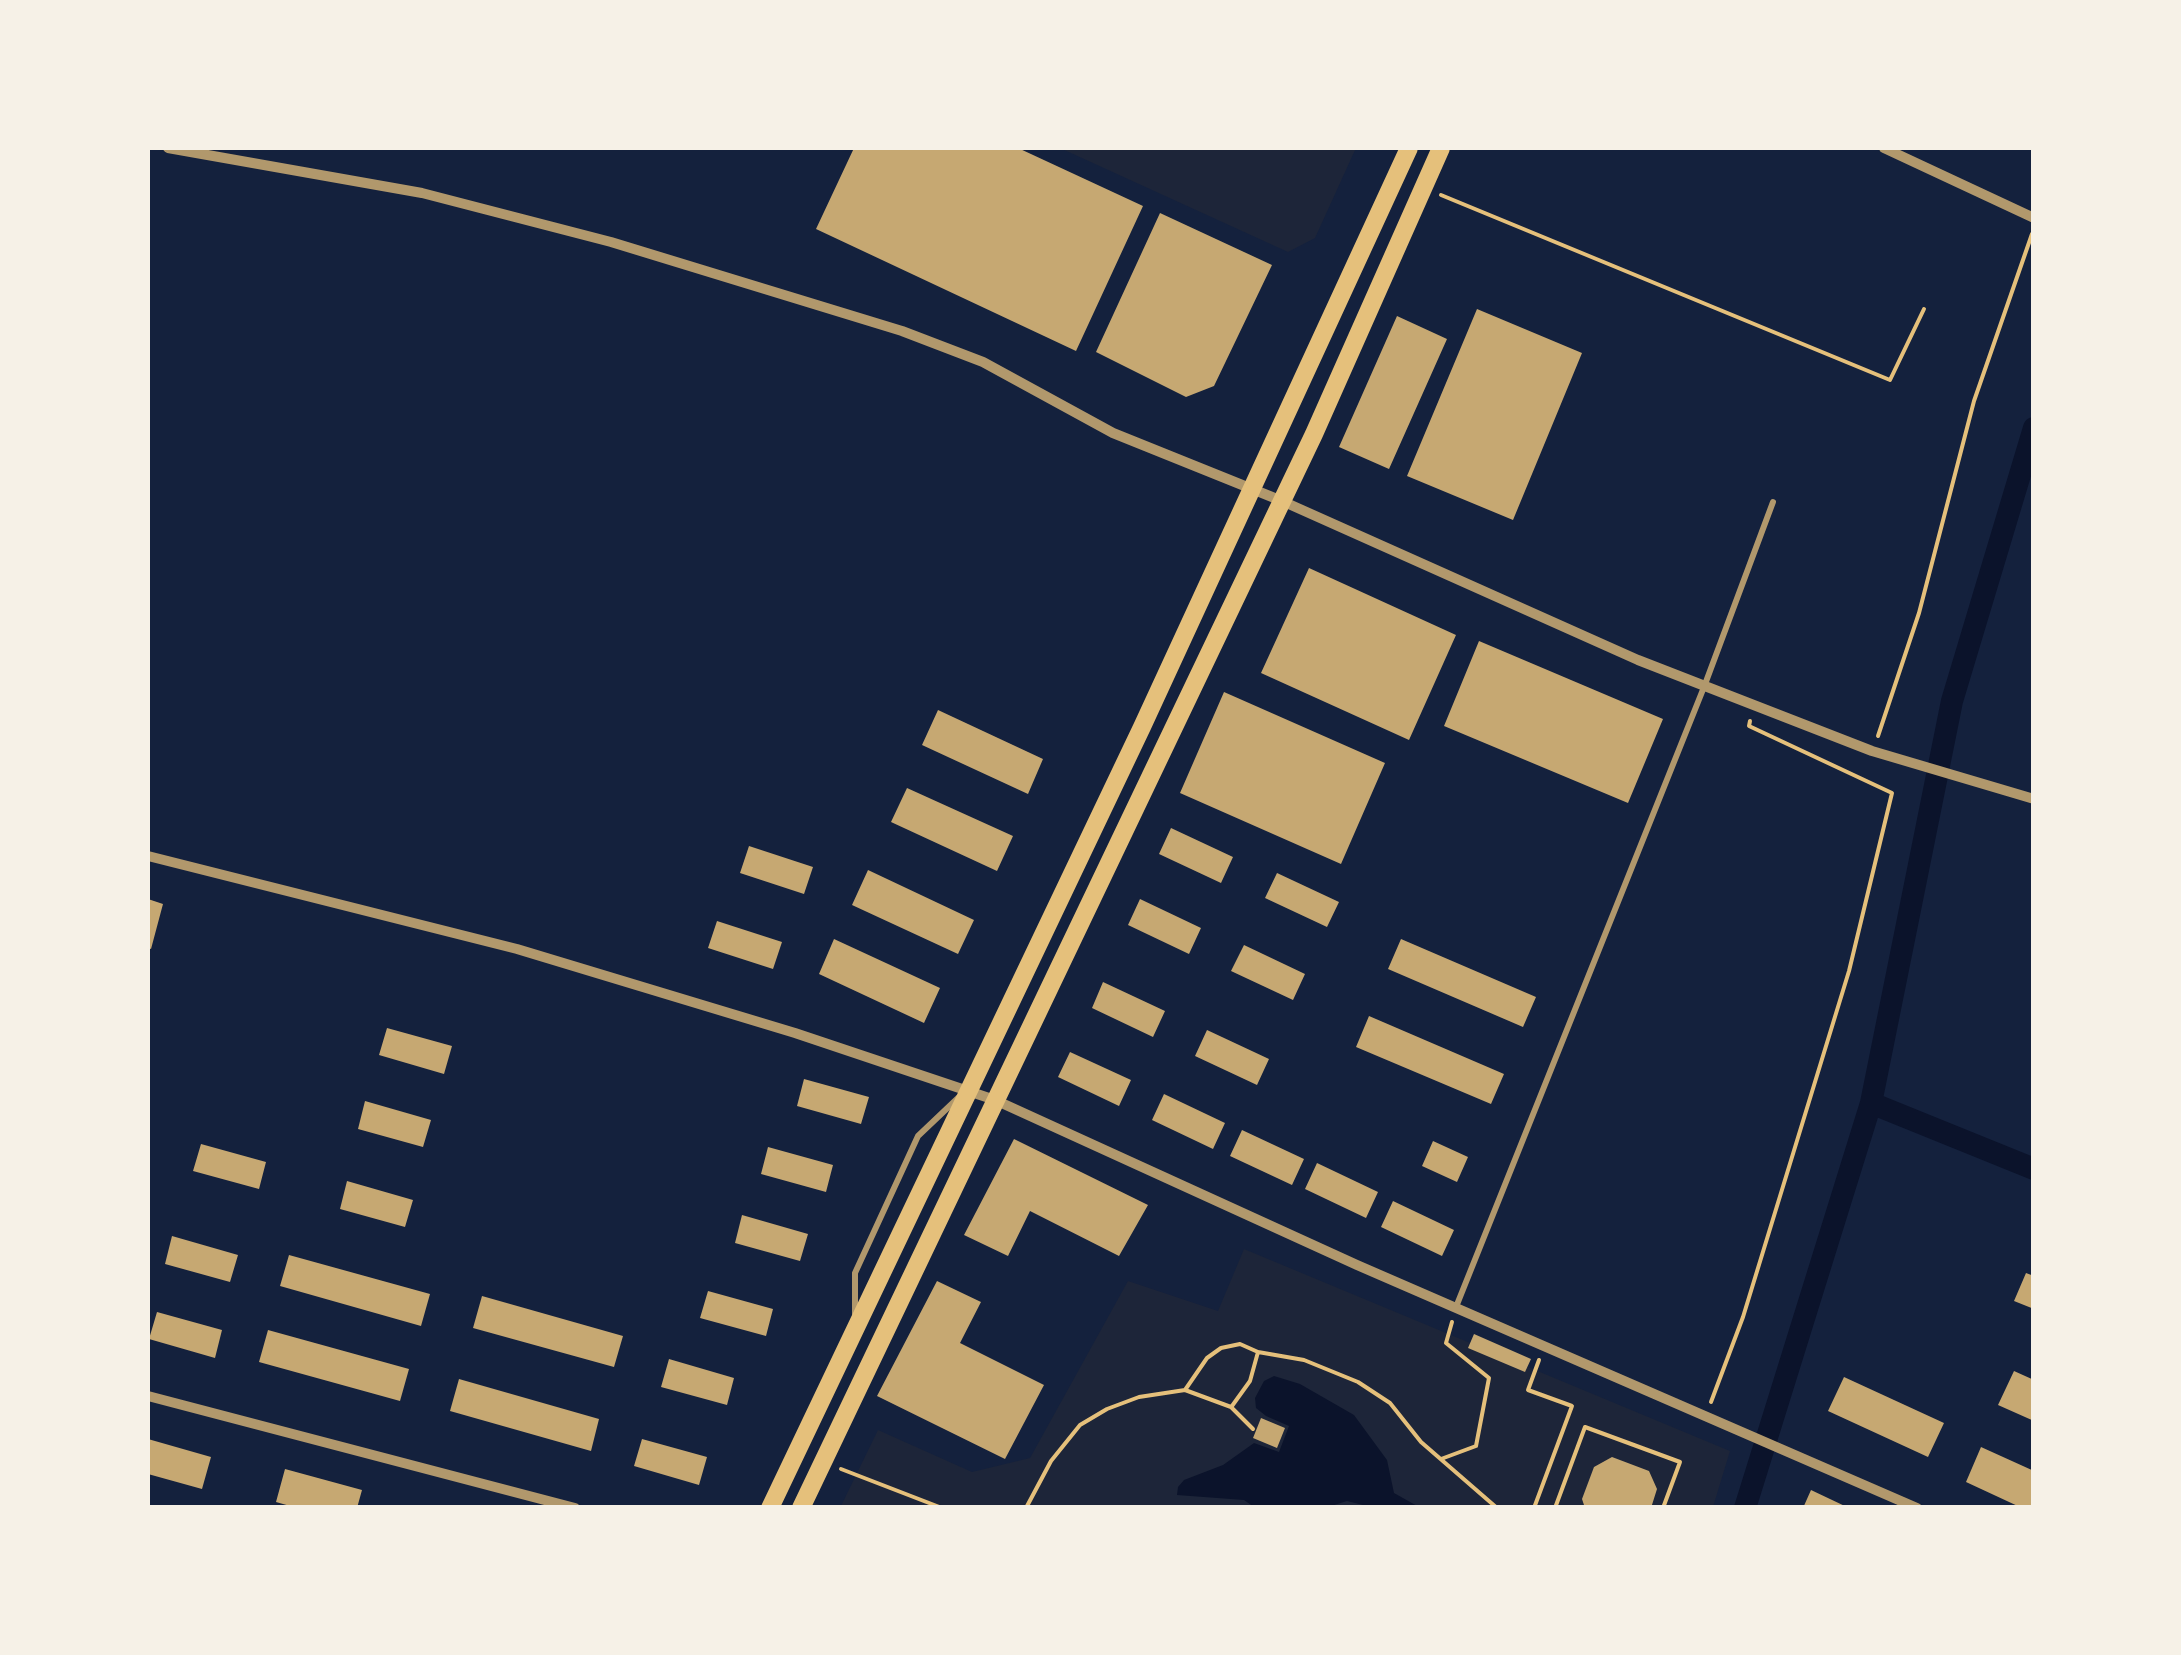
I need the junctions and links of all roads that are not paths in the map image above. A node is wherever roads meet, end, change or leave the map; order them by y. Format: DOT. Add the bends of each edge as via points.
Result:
graph roads {
  1 [pos="168,148"];
  2 [pos="1408,148"];
  3 [pos="1441,148"];
  4 [pos="1884,148"];
  5 [pos="2034,218"];
  6 [pos="1252,488"];
  7 [pos="1282,500"];
  8 [pos="1773,502"];
  9 [pos="1704,686"];
  10 [pos="2031,798"];
  11 [pos="148,856"];
  12 [pos="966,1090"];
  13 [pos="995,1100"];
  14 [pos="1456,1307"];
  15 [pos="148,1396"];
  16 [pos="574,1508"];
  17 [pos="770,1508"];
  18 [pos="801,1508"];
  19 [pos="1916,1508"];
  1 -- 6 [label="street" via="422,193 611,242 902,331 983,362 1114,433"];
  2 -- 6 [label="main road"];
  3 -- 7 [label="main road"];
  4 -- 5 [label="street"];
  6 -- 7 [label="street"];
  6 -- 12 [label="main road"];
  7 -- 9 [label="street"];
  7 -- 13 [label="main road"];
  8 -- 9 [label="lane"];
  9 -- 10 [label="street" via="1872,750"];
  9 -- 14 [label="lane"];
  11 -- 12 [label="street" via="517,949"];
  12 -- 13 [label="street"];
  12 -- 17 [label="main road"];
  13 -- 14 [label="street"];
  13 -- 18 [label="main road"];
  14 -- 19 [label="street"];
  15 -- 16 [label="street"];
}
